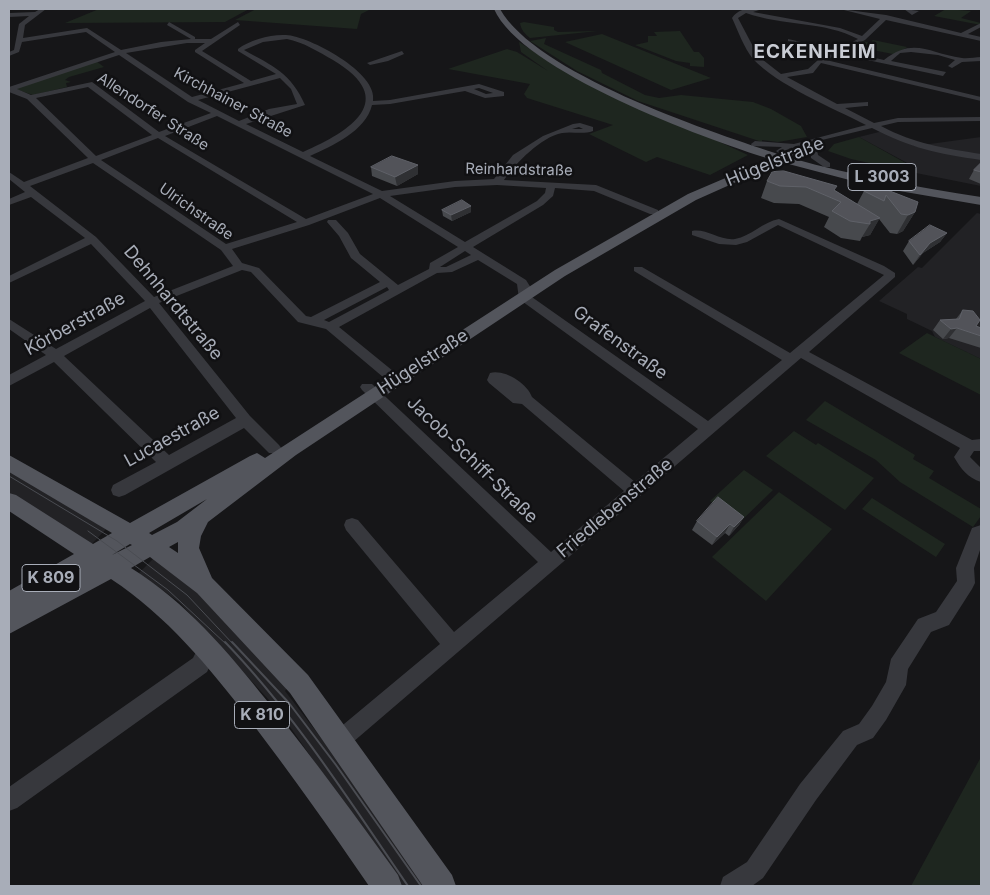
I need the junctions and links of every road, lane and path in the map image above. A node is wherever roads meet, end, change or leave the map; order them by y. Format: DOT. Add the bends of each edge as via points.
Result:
graph roads {
  1 [pos="43,9"];
  2 [pos="497,9"];
  3 [pos="505,9"];
  4 [pos="759,9"];
  5 [pos="742,10"];
  6 [pos="843,11"];
  7 [pos="36,14"];
  8 [pos="9,15"];
  9 [pos="886,17"];
  10 [pos="61,24"];
  11 [pos="169,24"];
  12 [pos="238,24"];
  13 [pos="981,25"];
  14 [pos="69,32"];
  15 [pos="962,35"];
  16 [pos="520,38"];
  17 [pos="191,39"];
  18 [pos="863,39"];
  19 [pos="981,39"];
  20 [pos="214,40"];
  21 [pos="790,40"];
  22 [pos="19,41"];
  23 [pos="841,52"];
  24 [pos="402,53"];
  25 [pos="9,54"];
  26 [pos="120,54"];
  27 [pos="981,59"];
  28 [pos="960,60"];
  29 [pos="820,62"];
  30 [pos="886,62"];
  31 [pos="352,66"];
  32 [pos="943,74"];
  33 [pos="279,75"];
  34 [pos="780,76"];
  35 [pos="250,84"];
  36 [pos="938,88"];
  37 [pos="9,89"];
  38 [pos="467,89"];
  39 [pos="30,97"];
  40 [pos="981,99"];
  41 [pos="191,100"];
  42 [pos="371,103"];
  43 [pos="865,104"];
  44 [pos="835,106"];
  45 [pos="646,107"];
  46 [pos="218,113"];
  47 [pos="981,119"];
  48 [pos="240,124"];
  49 [pos="874,126"];
  50 [pos="564,131"];
  51 [pos="854,131"];
  52 [pos="158,135"];
  53 [pos="736,144"];
  54 [pos="755,144"];
  55 [pos="802,144"];
  56 [pos="812,146"];
  57 [pos="304,155"];
  58 [pos="780,155"];
  59 [pos="981,157"];
  60 [pos="94,159"];
  61 [pos="756,164"];
  62 [pos="827,165"];
  63 [pos="815,167"];
  64 [pos="9,175"];
  65 [pos="497,182"];
  66 [pos="551,185"];
  67 [pos="22,186"];
  68 [pos="32,192"];
  69 [pos="381,194"];
  70 [pos="391,200"];
  71 [pos="981,200"];
  72 [pos="9,202"];
  73 [pos="650,217"];
  74 [pos="328,219"];
  75 [pos="305,223"];
  76 [pos="696,232"];
  77 [pos="92,239"];
  78 [pos="466,247"];
  79 [pos="225,248"];
  80 [pos="479,255"];
  81 [pos="242,266"];
  82 [pos="638,269"];
  83 [pos="434,270"];
  84 [pos="9,280"];
  85 [pos="386,282"];
  86 [pos="528,288"];
  87 [pos="397,290"];
  88 [pos="152,302"];
  89 [pos="311,322"];
  90 [pos="9,324"];
  91 [pos="330,326"];
  92 [pos="56,355"];
  93 [pos="797,357"];
  94 [pos="388,374"];
  95 [pos="9,381"];
  96 [pos="371,391"];
  97 [pos="524,399"];
  98 [pos="245,420"];
  99 [pos="708,429"];
  100 [pos="975,445"];
  101 [pos="274,449"];
  102 [pos="9,463"];
  103 [pos="167,463"];
  104 [pos="981,476"];
  105 [pos="119,490"];
  106 [pos="636,492"];
  107 [pos="9,501"];
  108 [pos="199,518"];
  109 [pos="110,522"];
  110 [pos="352,525"];
  111 [pos="981,532"];
  112 [pos="142,540"];
  113 [pos="110,560"];
  114 [pos="550,562"];
  115 [pos="205,586"];
  116 [pos="9,603"];
  117 [pos="9,622"];
  118 [pos="452,644"];
  119 [pos="208,649"];
  120 [pos="339,741"];
  121 [pos="9,800"];
  122 [pos="386,886"];
  123 [pos="441,886"];
  124 [pos="732,886"];
  1 -- 7 [label="street"];
  2 -- 16 [label="main road, L 3003" via="507,28"];
  3 -- 16 [label="main road, L 3003"];
  4 -- 5 [label="street"];
  5 -- 18 [label="street" via="775,20 845,30"];
  5 -- 34 [label="street" via="735,18 747,45 764,66"];
  6 -- 9 [label="street"];
  7 -- 8 [label="street"];
  7 -- 22 [label="street" via="22,24"];
  9 -- 15 [label="street"];
  9 -- 18 [label="street"];
  10 -- 14 [label="street"];
  11 -- 17 [label="street"];
  12 -- 20 [label="street"];
  13 -- 15 [label="street"];
  14 -- 22 [label="street, Kirchhainer Straße"];
  14 -- 26 [label="street, Kirchhainer Straße" via="87,30"];
  15 -- 19 [label="street"];
  16 -- 45 [label="main road, L 3003" via="571,71"];
  17 -- 20 [label="street"];
  17 -- 26 [label="street"];
  18 -- 23 [label="street"];
  20 -- 35 [label="street" via="198,53"];
  21 -- 23 [label="street"];
  22 -- 25 [label="street" via="17,51"];
  23 -- 29 [label="street"];
  23 -- 30 [label="street"];
  24 -- 31 [label="street" via="386,60"];
  26 -- 37 [label="street" via="78,64"];
  26 -- 41 [label="street, Kirchhainer Straße"];
  27 -- 28 [label="street"];
  28 -- 30 [label="street" via="938,53 905,50"];
  28 -- 32 [label="street"];
  29 -- 34 [label="street" via="810,71"];
  29 -- 36 [label="street"];
  30 -- 32 [label="street"];
  31 -- 33 [label="street" via="285,37 242,47 240,50 245,54"];
  31 -- 42 [label="street" via="366,81"];
  32 -- 36 [label="street" via="936,80"];
  33 -- 35 [label="street"];
  33 -- 48 [label="street" via="294,88 301,105 272,111"];
  34 -- 44 [label="street"];
  35 -- 41 [label="street"];
  36 -- 40 [label="street"];
  37 -- 39 [label="street, Ulrichstraße"];
  38 -- 42 [label="street"];
  39 -- 52 [label="street, Allendorfer Straße" via="89,84"];
  39 -- 60 [label="street, Ulrichstraße"];
  41 -- 46 [label="street, Kirchhainer Straße"];
  42 -- 57 [label="street" via="357,125 330,144"];
  43 -- 44 [label="street"];
  44 -- 49 [label="street"];
  45 -- 53 [label="main road, L 3003"];
  45 -- 54 [label="main road, L 3003"];
  46 -- 48 [label="street, Kirchhainer Straße"];
  46 -- 52 [label="street"];
  47 -- 49 [label="street, Hügelstraße" via="910,119"];
  48 -- 57 [label="street, Kirchhainer Straße"];
  49 -- 51 [label="street, Hügelstraße"];
  49 -- 59 [label="street" via="919,146"];
  50 -- 65 [label="street" via="517,156"];
  51 -- 55 [label="street, Hügelstraße"];
  51 -- 56 [label="street, Hügelstraße"];
  52 -- 60 [label="street"];
  52 -- 75 [label="street, Allendorfer Straße"];
  53 -- 58 [label="main road, L 3003"];
  53 -- 61 [label="main road" via="750,154"];
  54 -- 55 [label="street"];
  54 -- 58 [label="main road, L 3003"];
  55 -- 58 [label="street, Hügelstraße"];
  56 -- 58 [label="street, Hügelstraße"];
  56 -- 62 [label="street" via="814,156"];
  57 -- 69 [label="street, Kirchhainer Straße"];
  58 -- 61 [label="main road, Hügelstraße"];
  58 -- 62 [label="main road, L 3003"];
  58 -- 63 [label="main road, L 3003"];
  60 -- 67 [label="street"];
  60 -- 79 [label="street, Ulrichstraße"];
  61 -- 63 [label="main road"];
  61 -- 73 [label="main road, Hügelstraße"];
  62 -- 71 [label="main road, L 3003"];
  63 -- 71 [label="main road, L 3003" via="896,186"];
  64 -- 67 [label="street, Dehnhardtstraße"];
  65 -- 66 [label="street, Reinhardstraße"];
  65 -- 69 [label="street, Reinhardstraße"];
  66 -- 73 [label="street, Reinhardstraße" via="604,189"];
  66 -- 78 [label="street" via="550,194 540,203"];
  67 -- 68 [label="street, Dehnhardtstraße"];
  68 -- 72 [label="street"];
  68 -- 77 [label="street, Dehnhardtstraße"];
  69 -- 70 [label="street, Grafenstraße"];
  69 -- 74 [label="street, Reinhardstraße"];
  70 -- 74 [label="street, Reinhardstraße"];
  70 -- 78 [label="street, Grafenstraße"];
  73 -- 86 [label="main road, Hügelstraße"];
  74 -- 75 [label="street, Reinhardstraße"];
  74 -- 85 [label="street" via="344,235 355,256"];
  75 -- 79 [label="street, Reinhardstraße"];
  76 -- 93 [label="street, Friedlebenstraße" via="728,244 779,222 891,275"];
  77 -- 84 [label="street"];
  77 -- 88 [label="street, Dehnhardtstraße"];
  78 -- 80 [label="street, Grafenstraße"];
  78 -- 83 [label="street" via="434,264"];
  79 -- 81 [label="street, Ulrichstraße"];
  80 -- 83 [label="street" via="448,270"];
  80 -- 86 [label="street, Grafenstraße"];
  81 -- 88 [label="street, Körberstraße"];
  81 -- 89 [label="street, Ulrichstraße" via="255,270 302,319"];
  82 -- 93 [label="street"];
  83 -- 87 [label="street"];
  85 -- 87 [label="street"];
  85 -- 89 [label="street"];
  86 -- 94 [label="main road, Hügelstraße"];
  86 -- 96 [label="main road, Hügelstraße"];
  86 -- 99 [label="street, Grafenstraße"];
  87 -- 91 [label="street"];
  88 -- 92 [label="street, Körberstraße"];
  88 -- 98 [label="street, Dehnhardtstraße"];
  89 -- 91 [label="street, Ulrichstraße"];
  90 -- 92 [label="street"];
  91 -- 94 [label="street, Ulrichstraße"];
  92 -- 95 [label="street, Körberstraße"];
  92 -- 103 [label="street"];
  93 -- 99 [label="street, Friedlebenstraße"];
  93 -- 100 [label="street"];
  94 -- 96 [label="main road, Hügelstraße"];
  96 -- 101 [label="main road, Hügelstraße"];
  96 -- 108 [label="main road, Hügelstraße"];
  96 -- 114 [label="street, Jacob-Schiff-Straße"];
  97 -- 106 [label="street"];
  98 -- 101 [label="street, Dehnhardtstraße"];
  98 -- 103 [label="street, Lucaestraße"];
  99 -- 106 [label="street, Friedlebenstraße"];
  100 -- 104 [label="street" via="962,458"];
  101 -- 112 [label="main road, Hügelstraße"];
  102 -- 109 [label="main road, K 810"];
  103 -- 105 [label="street, Lucaestraße"];
  106 -- 114 [label="street, Friedlebenstraße"];
  107 -- 113 [label="main road, K 810"];
  108 -- 112 [label="main road, Hügelstraße"];
  108 -- 115 [label="main road" via="186,547"];
  109 -- 112 [label="main road, K 810"];
  109 -- 113 [label="main road"];
  110 -- 118 [label="street"];
  111 -- 124 [label="street" via="965,568 966,583 942,620 925,625 898,666 896,685 875,719 866,731 850,738 808,792 755,870"];
  112 -- 113 [label="main road, Hügelstraße / K 809"];
  112 -- 113 [label="main road, Hügelstraße / K 809"];
  112 -- 115 [label="main road, K 810"];
  113 -- 116 [label="main road, Hügelstraße / K 809"];
  113 -- 117 [label="main road, Hügelstraße / K 809"];
  113 -- 119 [label="main road, K 810" via="171,610"];
  114 -- 118 [label="street, Friedlebenstraße"];
  115 -- 120 [label="main road, K 810" via="299,684"];
  118 -- 120 [label="street, Friedlebenstraße"];
  119 -- 121 [label="street" via="200,665"];
  119 -- 122 [label="main road, K 810" via="311,777"];
  120 -- 123 [label="main road, K 810"];
}
